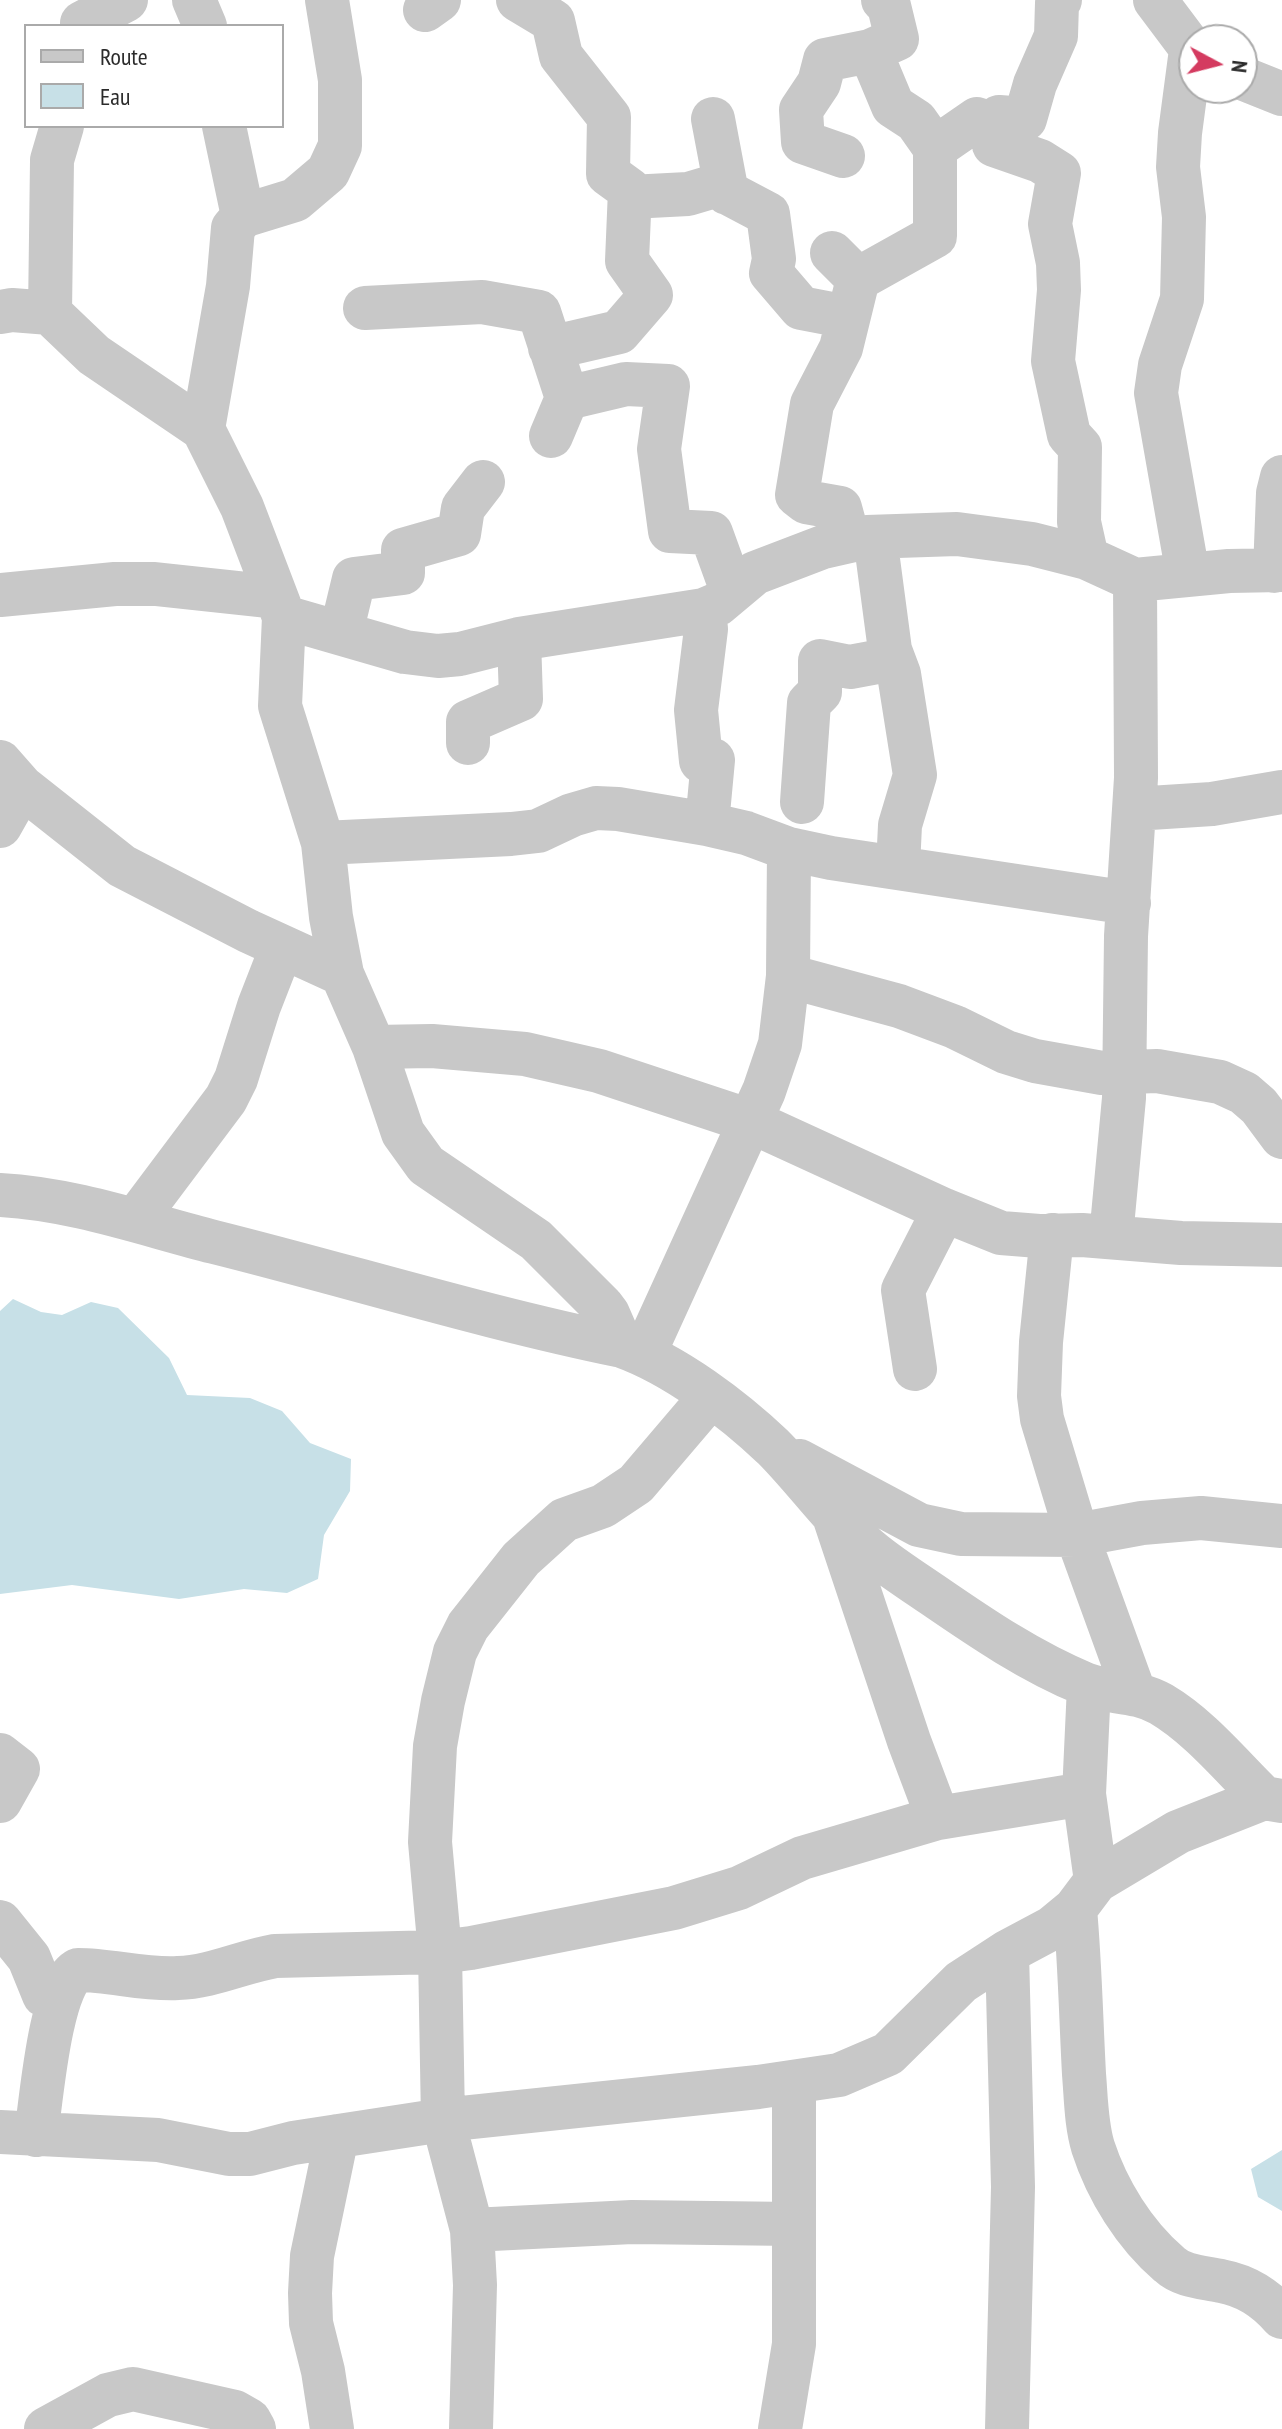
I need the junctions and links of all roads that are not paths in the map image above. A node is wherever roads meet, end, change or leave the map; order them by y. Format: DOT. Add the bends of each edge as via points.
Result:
graph roads {
  1 [pos="126,0"];
  2 [pos="194,0"];
  3 [pos="327,0"];
  4 [pos="518,0"];
  5 [pos="883,0"];
  6 [pos="1060,0"];
  7 [pos="1155,0"];
  8 [pos="80,16"];
  9 [pos="204,24"];
  10 [pos="1178,31"];
  11 [pos="870,51"];
  12 [pos="1258,84"];
  13 [pos="1282,94"];
  14 [pos="1186,104"];
  15 [pos="713,119"];
  16 [pos="998,126"];
  17 [pos="61,128"];
  18 [pos="224,128"];
  19 [pos="935,148"];
  20 [pos="843,156"];
  21 [pos="727,193"];
  22 [pos="630,197"];
  23 [pos="243,216"];
  24 [pos="846,283"];
  25 [pos="365,308"];
  26 [pos="0,312"];
  27 [pos="50,313"];
  28 [pos="550,348"];
  29 [pos="203,429"];
  30 [pos="1282,477"];
  31 [pos="483,482"];
  32 [pos="862,539"];
  33 [pos="1087,558"];
  34 [pos="1278,570"];
  35 [pos="1188,575"];
  36 [pos="1135,580"];
  37 [pos="0,595"];
  38 [pos="718,601"];
  39 [pos="280,607"];
  40 [pos="341,633"];
  41 [pos="519,639"];
  42 [pos="893,659"];
  43 [pos="468,743"];
  44 [pos="11,775"];
  45 [pos="1282,792"];
  46 [pos="802,802"];
  47 [pos="1134,809"];
  48 [pos="707,824"];
  49 [pos="0,826"];
  50 [pos="323,843"];
  51 [pos="789,849"];
  52 [pos="898,867"];
  53 [pos="1129,903"];
  54 [pos="282,947"];
  55 [pos="342,974"];
  56 [pos="788,976"];
  57 [pos="374,1047"];
  58 [pos="1124,1072"];
  59 [pos="750,1121"];
  60 [pos="1282,1137"];
  61 [pos="0,1195"];
  62 [pos="944,1210"];
  63 [pos="136,1219"];
  64 [pos="1052,1235"];
  65 [pos="1111,1237"];
  66 [pos="1282,1245"];
  67 [pos="633,1350"];
  68 [pos="915,1369"];
  69 [pos="711,1396"];
  70 [pos="772,1447"];
  71 [pos="834,1517"];
  72 [pos="1282,1526"];
  73 [pos="1077,1535"];
  74 [pos="1089,1686"];
  75 [pos="1134,1692"];
  76 [pos="0,1755"];
  77 [pos="1084,1794"];
  78 [pos="1273,1800"];
  79 [pos="0,1801"];
  80 [pos="938,1818"];
  81 [pos="1085,1895"];
  82 [pos="0,1922"];
  83 [pos="440,1952"];
  84 [pos="1007,1952"];
  85 [pos="60,1998"];
  86 [pos="794,2082"];
  87 [pos="443,2120"];
  88 [pos="18,2134"];
  89 [pos="337,2136"];
  90 [pos="794,2224"];
  91 [pos="472,2230"];
  92 [pos="1282,2317"];
  93 [pos="46,2429"];
  94 [pos="254,2429"];
  95 [pos="332,2429"];
  96 [pos="471,2429"];
  97 [pos="780,2429"];
  98 [pos="1007,2429"];
  1 -- 8 [label="street"];
  2 -- 9 [label="street"];
  3 -- 23 [label="street" via="340,80 340,146 328,172 295,200"];
  4 -- 22 [label="street" via="553,21 561,56 609,117 608,174 630,190"];
  5 -- 11 [label="street" via="897,39"];
  6 -- 16 [label="street" via="1056,36 1025,119 999,117"];
  7 -- 10 [label="street"];
  11 -- 19 [label="street" via="893,106 916,121"];
  11 -- 20 [label="street" via="825,60 819,83 801,110 803,142"];
  12 -- 13 [label="street"];
  14 -- 35 [label="street" via="1179,156 1182,299 1156,393"];
  15 -- 21 [label="street"];
  16 -- 19 [label="street" via="977,119"];
  16 -- 33 [label="street" via="994,145 1059,173 1050,224 1059,290 1053,361 1069,435 1080,447 1079,522"];
  17 -- 27 [label="street" via="52,160"];
  18 -- 23 [label="street"];
  19 -- 24 [label="street" via="935,236"];
  21 -- 22 [label="street" via="715,186 688,194"];
  21 -- 24 [label="street" via="768,214 771,273 801,308"];
  22 -- 28 [label="street" via="627,261 651,295 619,332"];
  23 -- 29 [label="street" via="233,228"];
  24 -- 32 [label="street" via="841,348 812,404 797,495 806,502 840,508"];
  25 -- 28 [label="street" via="482,302 539,312"];
  26 -- 27 [label="street"];
  27 -- 29 [label="street" via="94,355"];
  28 -- 38 [label="street" via="559,417 626,384 668,386 659,449 670,531 711,533"];
  29 -- 39 [label="street" via="242,507"];
  30 -- 34 [label="street"];
  31 -- 40 [label="street" via="463,508 459,534 403,550 403,573 354,579"];
  32 -- 33 [label="street" via="968,535"];
  32 -- 38 [label="street" via="823,547 755,573"];
  32 -- 42 [label="street"];
  33 -- 36 [label="street"];
  34 -- 35 [label="street"];
  35 -- 36 [label="street"];
  36 -- 47 [label="street"];
  37 -- 39 [label="street" via="155,584"];
  38 -- 41 [label="street"];
  38 -- 48 [label="street" via="706,629 696,710 701,761 713,760"];
  39 -- 40 [label="street"];
  39 -- 50 [label="street" via="280,706"];
  40 -- 41 [label="street" via="438,656"];
  41 -- 43 [label="street" via="521,699 468,722"];
  42 -- 46 [label="street" via="850,667 820,661 820,692 809,703"];
  42 -- 52 [label="street" via="915,775 900,825"];
  44 -- 49 [label="street"];
  44 -- 54 [label="street" via="122,866"];
  45 -- 47 [label="street"];
  47 -- 53 [label="street"];
  48 -- 50 [label="street" via="596,808 538,831"];
  48 -- 51 [label="street"];
  50 -- 55 [label="street"];
  51 -- 52 [label="street"];
  51 -- 56 [label="street"];
  52 -- 53 [label="street"];
  53 -- 58 [label="street"];
  54 -- 55 [label="street"];
  54 -- 63 [label="street" via="226,1099"];
  55 -- 57 [label="street"];
  56 -- 58 [label="street" via="899,1006 1035,1061"];
  56 -- 59 [label="street" via="780,1044"];
  57 -- 59 [label="street" via="468,1049 560,1061"];
  57 -- 67 [label="street" via="403,1133 426,1165 536,1240 602,1306"];
  58 -- 60 [label="street" via="1184,1074 1235,1088 1259,1106"];
  58 -- 65 [label="street"];
  59 -- 62 [label="street"];
  59 -- 67 [label="street"];
  61 -- 63 [label="street" via="35,1197"];
  62 -- 64 [label="street" via="1001,1233"];
  62 -- 68 [label="street" via="903,1290"];
  63 -- 67 [label="street" via="381,1288"];
  64 -- 65 [label="street"];
  64 -- 73 [label="street" via="1039,1396"];
  65 -- 66 [label="street"];
  67 -- 69 [label="street"];
  69 -- 70 [label="street"];
  69 -- 83 [label="street" via="636,1484 603,1506 564,1520 541,1539 468,1626 455,1652 431,1788"];
  70 -- 71 [label="street"];
  70 -- 73 [label="street" via="919,1525 1029,1536"];
  71 -- 74 [label="street" via="888,1564 970,1621"];
  71 -- 80 [label="street"];
  72 -- 73 [label="street" via="1172,1519"];
  73 -- 75 [label="street"];
  74 -- 75 [label="street"];
  74 -- 77 [label="street"];
  75 -- 78 [label="street" via="1178,1715"];
  76 -- 79 [label="street" via="18,1769"];
  77 -- 80 [label="street"];
  77 -- 81 [label="street"];
  78 -- 81 [label="street" via="1178,1832"];
  80 -- 83 [label="street" via="802,1858 739,1888 674,1908"];
  81 -- 84 [label="street" via="1052,1928"];
  81 -- 92 [label="street" via="1080,1961 1086,2101 1092,2144 1113,2194 1170,2266 1236,2284 1265,2299"];
  82 -- 85 [label="street" via="29,1958 44,1995"];
  83 -- 85 [label="street" via="275,1956 180,1978 78,1970"];
  83 -- 87 [label="street"];
  84 -- 86 [label="street" via="961,1982 888,2054 839,2075"];
  84 -- 98 [label="street" via="1013,2187"];
  85 -- 88 [label="street"];
  86 -- 87 [label="street"];
  86 -- 90 [label="street"];
  87 -- 89 [label="street"];
  87 -- 91 [label="street"];
  88 -- 89 [label="street" via="158,2140 229,2154"];
  89 -- 95 [label="street" via="312,2256 310,2293"];
  90 -- 91 [label="street" via="632,2222"];
  90 -- 97 [label="street" via="794,2344"];
  91 -- 96 [label="street"];
  93 -- 94 [label="street" via="108,2395 133,2389 235,2412"];
}
